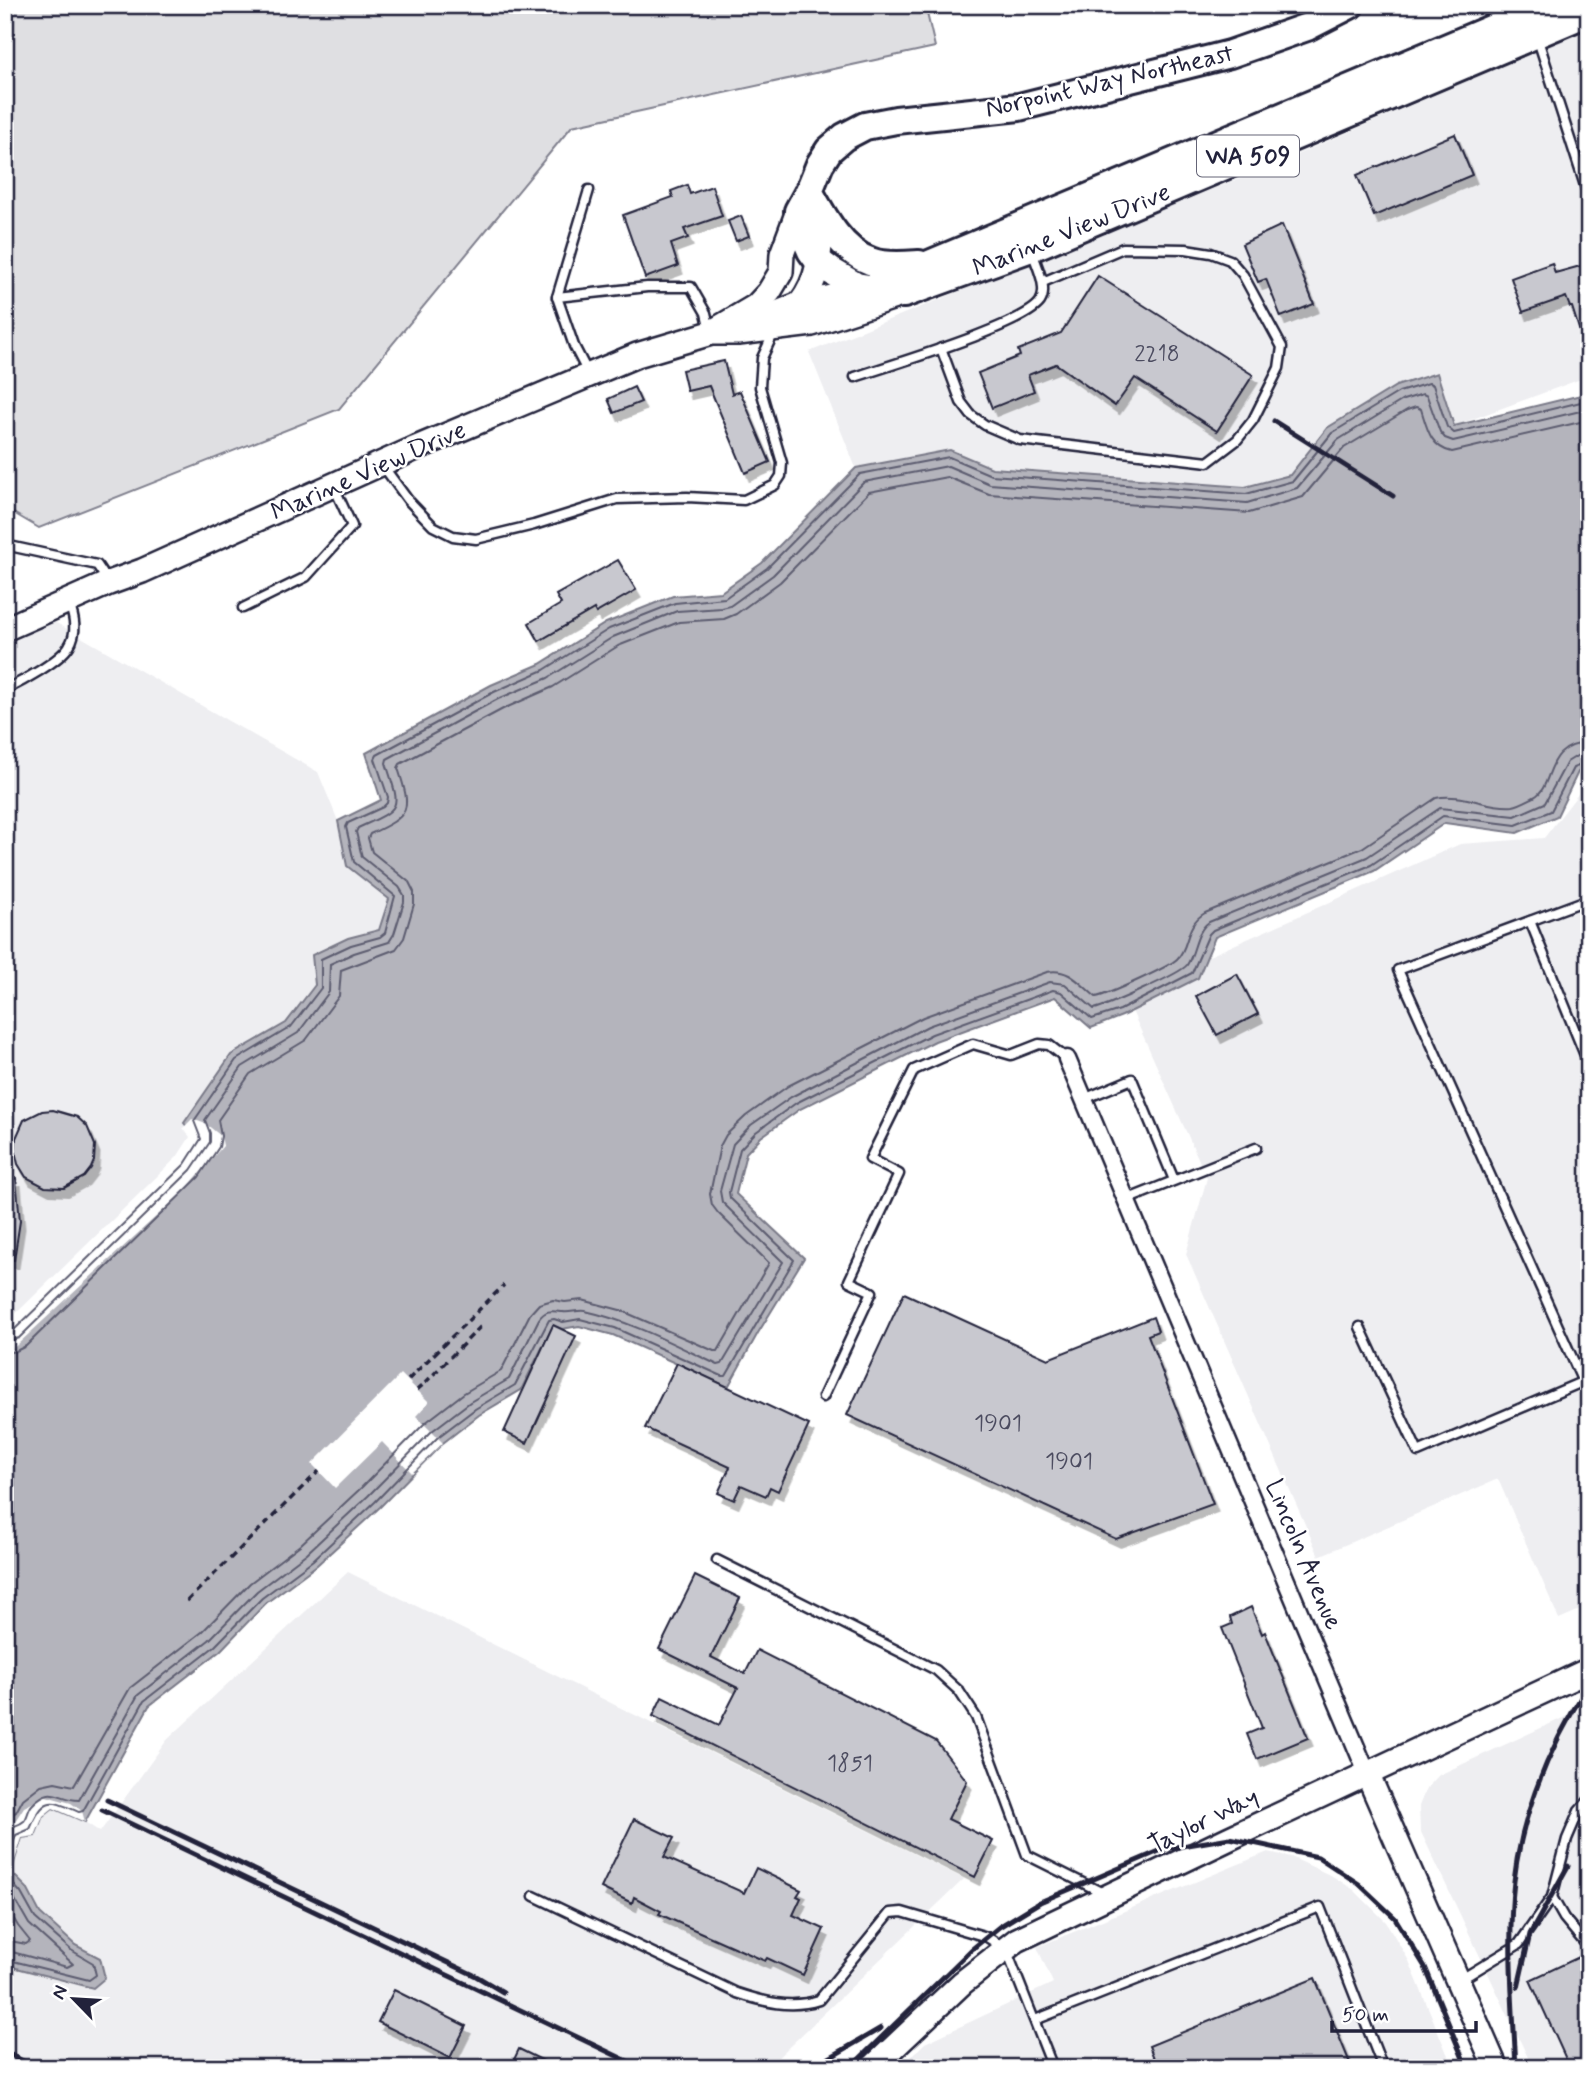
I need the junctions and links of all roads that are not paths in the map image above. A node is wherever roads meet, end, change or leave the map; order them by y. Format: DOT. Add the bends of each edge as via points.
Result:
graph roads {
  1 [pos="1350,5"];
  2 [pos="1548,5"];
  3 [pos="1589,12"];
  4 [pos="1536,34"];
  5 [pos="589,190"];
  6 [pos="1589,198"];
  7 [pos="809,205"];
  8 [pos="1031,248"];
  9 [pos="819,262"];
  10 [pos="928,264"];
  11 [pos="1043,282"];
  12 [pos="869,289"];
  13 [pos="904,294"];
  14 [pos="557,297"];
  15 [pos="800,304"];
  16 [pos="776,328"];
  17 [pos="711,333"];
  18 [pos="738,333"];
  19 [pos="941,348"];
  20 [pos="590,376"];
  21 [pos="855,377"];
  22 [pos="382,464"];
  23 [pos="334,485"];
  24 [pos="5,545"];
  25 [pos="109,583"];
  26 [pos="69,602"];
  27 [pos="243,608"];
  28 [pos="5,629"];
  29 [pos="5,690"];
  30 [pos="1589,899"];
  31 [pos="1530,921"];
  32 [pos="1067,1059"];
  33 [pos="1589,1065"];
  34 [pos="1084,1100"];
  35 [pos="1256,1148"];
  36 [pos="1174,1180"];
  37 [pos="1126,1200"];
  38 [pos="1360,1327"];
  39 [pos="1586,1380"];
  40 [pos="823,1397"];
  41 [pos="717,1560"];
  42 [pos="1589,1670"];
  43 [pos="1367,1773"];
  44 [pos="1589,1800"];
  45 [pos="534,1896"];
  46 [pos="1109,1896"];
  47 [pos="1552,1897"];
  48 [pos="1589,1948"];
  49 [pos="1006,1949"];
  50 [pos="1459,1980"];
  51 [pos="1035,2020"];
  52 [pos="882,2064"];
  53 [pos="1053,2068"];
  54 [pos="1383,2068"];
  55 [pos="1496,2068"];
  1 -- 7 [label="main road, Norpoint Way Northeast" via="1307,27 1217,58 1019,107 865,127 829,150 820,164"];
  2 -- 10 [label="main road, Marine View Drive / WA 509"];
  3 -- 4 [label="main road, Marine View Drive / WA 509"];
  4 -- 6 [label="lane"];
  4 -- 8 [label="main road, Marine View Drive / WA 509"];
  5 -- 14 [label="lane"];
  7 -- 9 [label="main road" via="800,226"];
  7 -- 10 [label="main road" via="843,243 870,262"];
  7 -- 17 [label="main road" via="782,254 781,272 769,292 756,306"];
  8 -- 11 [label="lane"];
  8 -- 13 [label="main road, Marine View Drive / WA 509"];
  9 -- 12 [label="main road" via="850,283"];
  9 -- 15 [label="main road" via="811,290"];
  10 -- 12 [label="main road, Marine View Drive / WA 509"];
  11 -- 19 [label="lane" via="1041,301 1031,310 1000,327"];
  11 -- 19 [label="lane" via="1123,248 1186,249 1230,260 1282,347 1279,368 1253,420 1237,440 1208,462 1020,440 971,415 961,402"];
  12 -- 13 [label="main road"];
  12 -- 15 [label="main road, Marine View Drive / WA 509"];
  13 -- 16 [label="main road, Marine View Drive / WA 509" via="812,324"];
  14 -- 17 [label="lane" via="691,287"];
  14 -- 20 [label="lane"];
  15 -- 18 [label="main road, Marine View Drive / WA 509"];
  16 -- 18 [label="main road, Marine View Drive / WA 509"];
  16 -- 22 [label="lane" via="762,358 760,387 782,463 781,476 775,485 744,500 617,499 476,539 453,536 433,526"];
  17 -- 18 [label="main road, Marine View Drive / WA 509"];
  17 -- 20 [label="main road, Marine View Drive / WA 509" via="637,355"];
  19 -- 21 [label="lane"];
  20 -- 22 [label="main road, Marine View Drive / WA 509"];
  22 -- 23 [label="main road, Marine View Drive / WA 509"];
  23 -- 25 [label="main road, Marine View Drive / WA 509"];
  23 -- 27 [label="lane" via="352,526 306,577"];
  24 -- 25 [label="lane" via="97,565"];
  25 -- 26 [label="main road, Marine View Drive / WA 509"];
  26 -- 28 [label="main road, Marine View Drive / WA 509"];
  26 -- 29 [label="lane" via="76,621 69,646 36,674"];
  30 -- 31 [label="lane"];
  31 -- 33 [label="lane"];
  31 -- 39 [label="lane" via="1398,970"];
  32 -- 34 [label="street, Lincoln Avenue"];
  32 -- 40 [label="lane" via="1049,1045 1039,1044 1011,1055 973,1044 914,1070 870,1160 899,1174 849,1281 872,1292"];
  34 -- 36 [label="lane" via="1132,1079"];
  34 -- 37 [label="street, Lincoln Avenue"];
  35 -- 36 [label="lane"];
  36 -- 37 [label="lane"];
  37 -- 43 [label="street, Lincoln Avenue"];
  38 -- 39 [label="lane" via="1418,1452"];
  41 -- 46 [label="lane" via="936,1670 959,1691 976,1717 1027,1855"];
  42 -- 43 [label="main road, Taylor Way"];
  43 -- 46 [label="main road, Taylor Way"];
  43 -- 50 [label="main road, Lincoln Avenue"];
  44 -- 47 [label="lane" via="1567,1839"];
  45 -- 49 [label="lane" via="769,2004 819,2000 890,1913 902,1912 986,1937"];
  46 -- 49 [label="main road, Taylor Way"];
  47 -- 48 [label="lane"];
  47 -- 50 [label="lane" via="1519,1944"];
  49 -- 51 [label="lane"];
  49 -- 52 [label="main road, Taylor Way" via="962,1983"];
  50 -- 55 [label="main road, Lincoln Avenue"];
  51 -- 53 [label="lane"];
  51 -- 54 [label="lane" via="1320,1907"];
}
